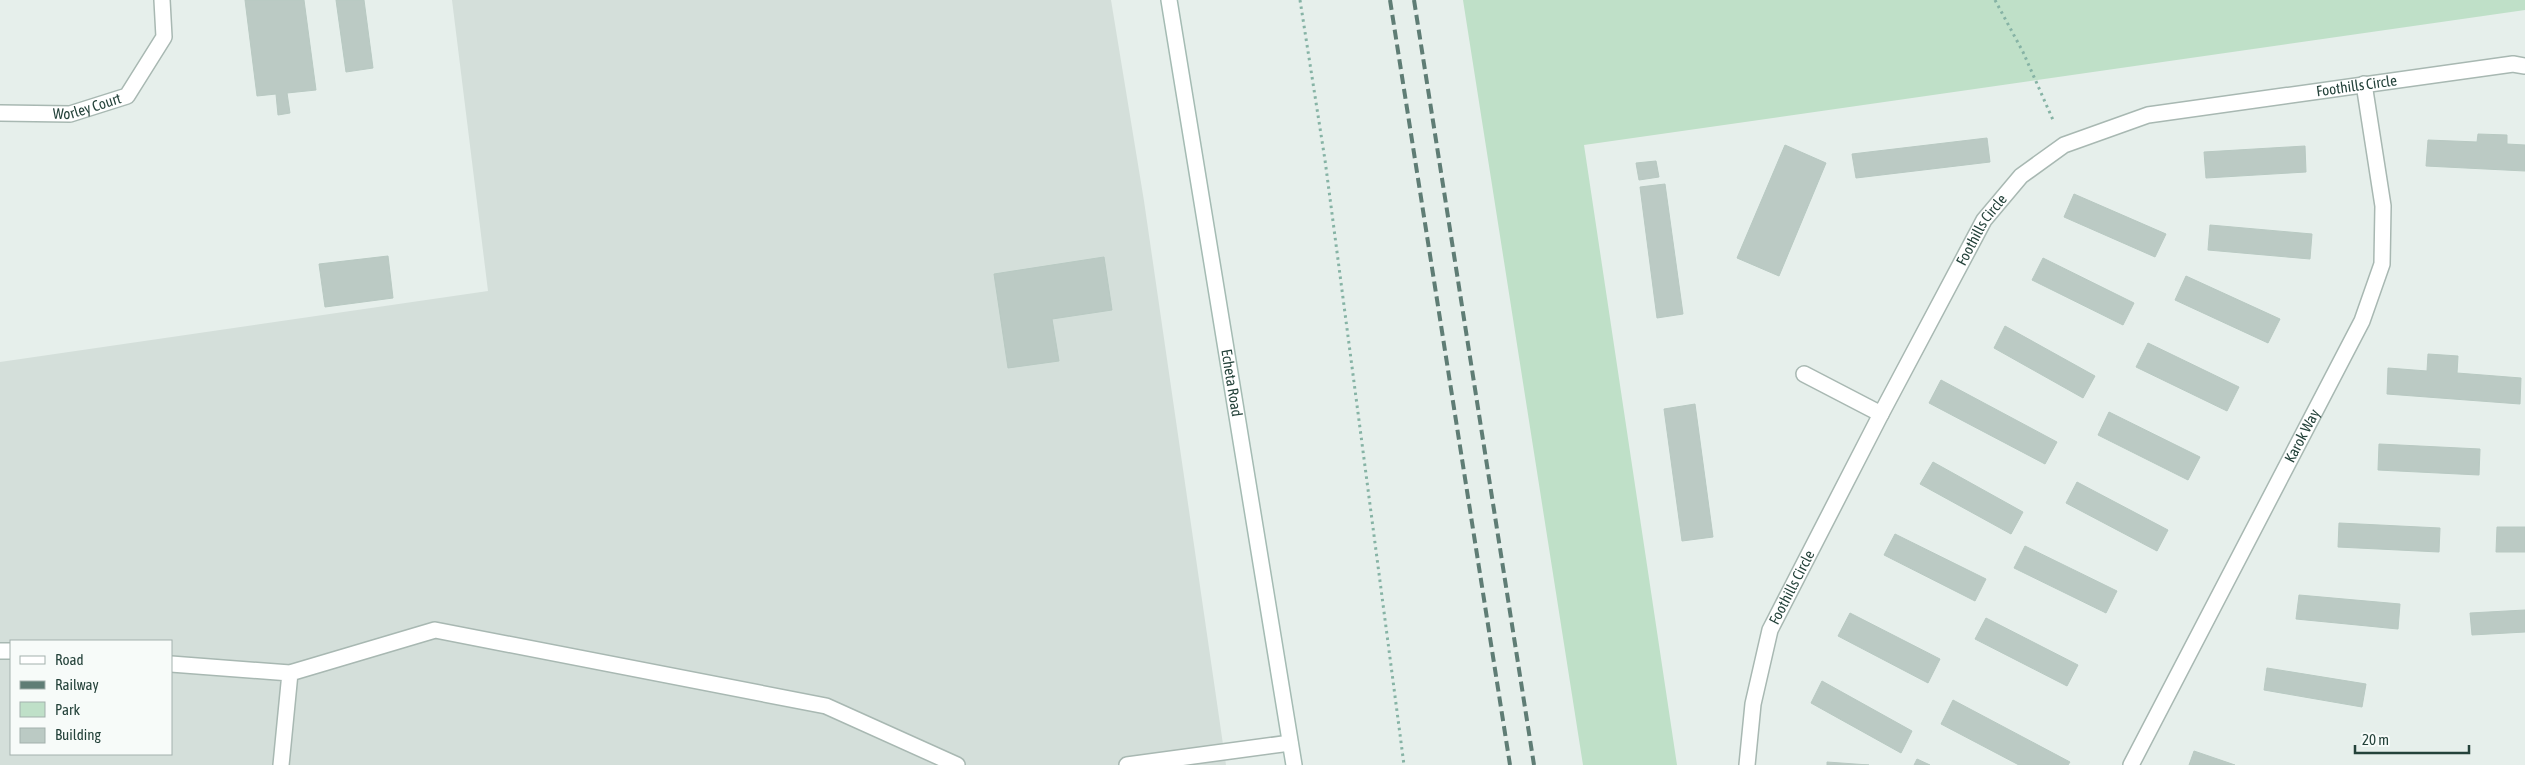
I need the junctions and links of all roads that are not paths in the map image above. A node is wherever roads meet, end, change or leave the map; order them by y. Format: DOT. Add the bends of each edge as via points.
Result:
graph roads {
  1 [pos="162,0"];
  2 [pos="1169,0"];
  3 [pos="2525,66"];
  4 [pos="2364,84"];
  5 [pos="0,113"];
  6 [pos="1804,374"];
  7 [pos="1881,414"];
  8 [pos="172,664"];
  9 [pos="290,673"];
  10 [pos="1290,743"];
  11 [pos="280,765"];
  12 [pos="957,765"];
  13 [pos="1127,765"];
  14 [pos="1294,765"];
  15 [pos="1747,765"];
  16 [pos="2131,765"];
  1 -- 5 [label="street, Worley Court" via="164,37 127,96 70,114"];
  2 -- 10 [label="street, Echeta Road"];
  3 -- 4 [label="street, Foothills Circle" via="2513,64"];
  4 -- 7 [label="street, Foothills Circle" via="2148,115 2064,145 2021,176 1984,220"];
  4 -- 16 [label="street, Karok Way" via="2383,206 2382,264 2362,321"];
  6 -- 7 [label="street"];
  7 -- 15 [label="street, Foothills Circle" via="1770,630 1752,704"];
  8 -- 9 [label="street"];
  9 -- 11 [label="street"];
  9 -- 12 [label="street" via="435,630 826,706"];
  10 -- 13 [label="street"];
  10 -- 14 [label="street, Echeta Road"];
}
